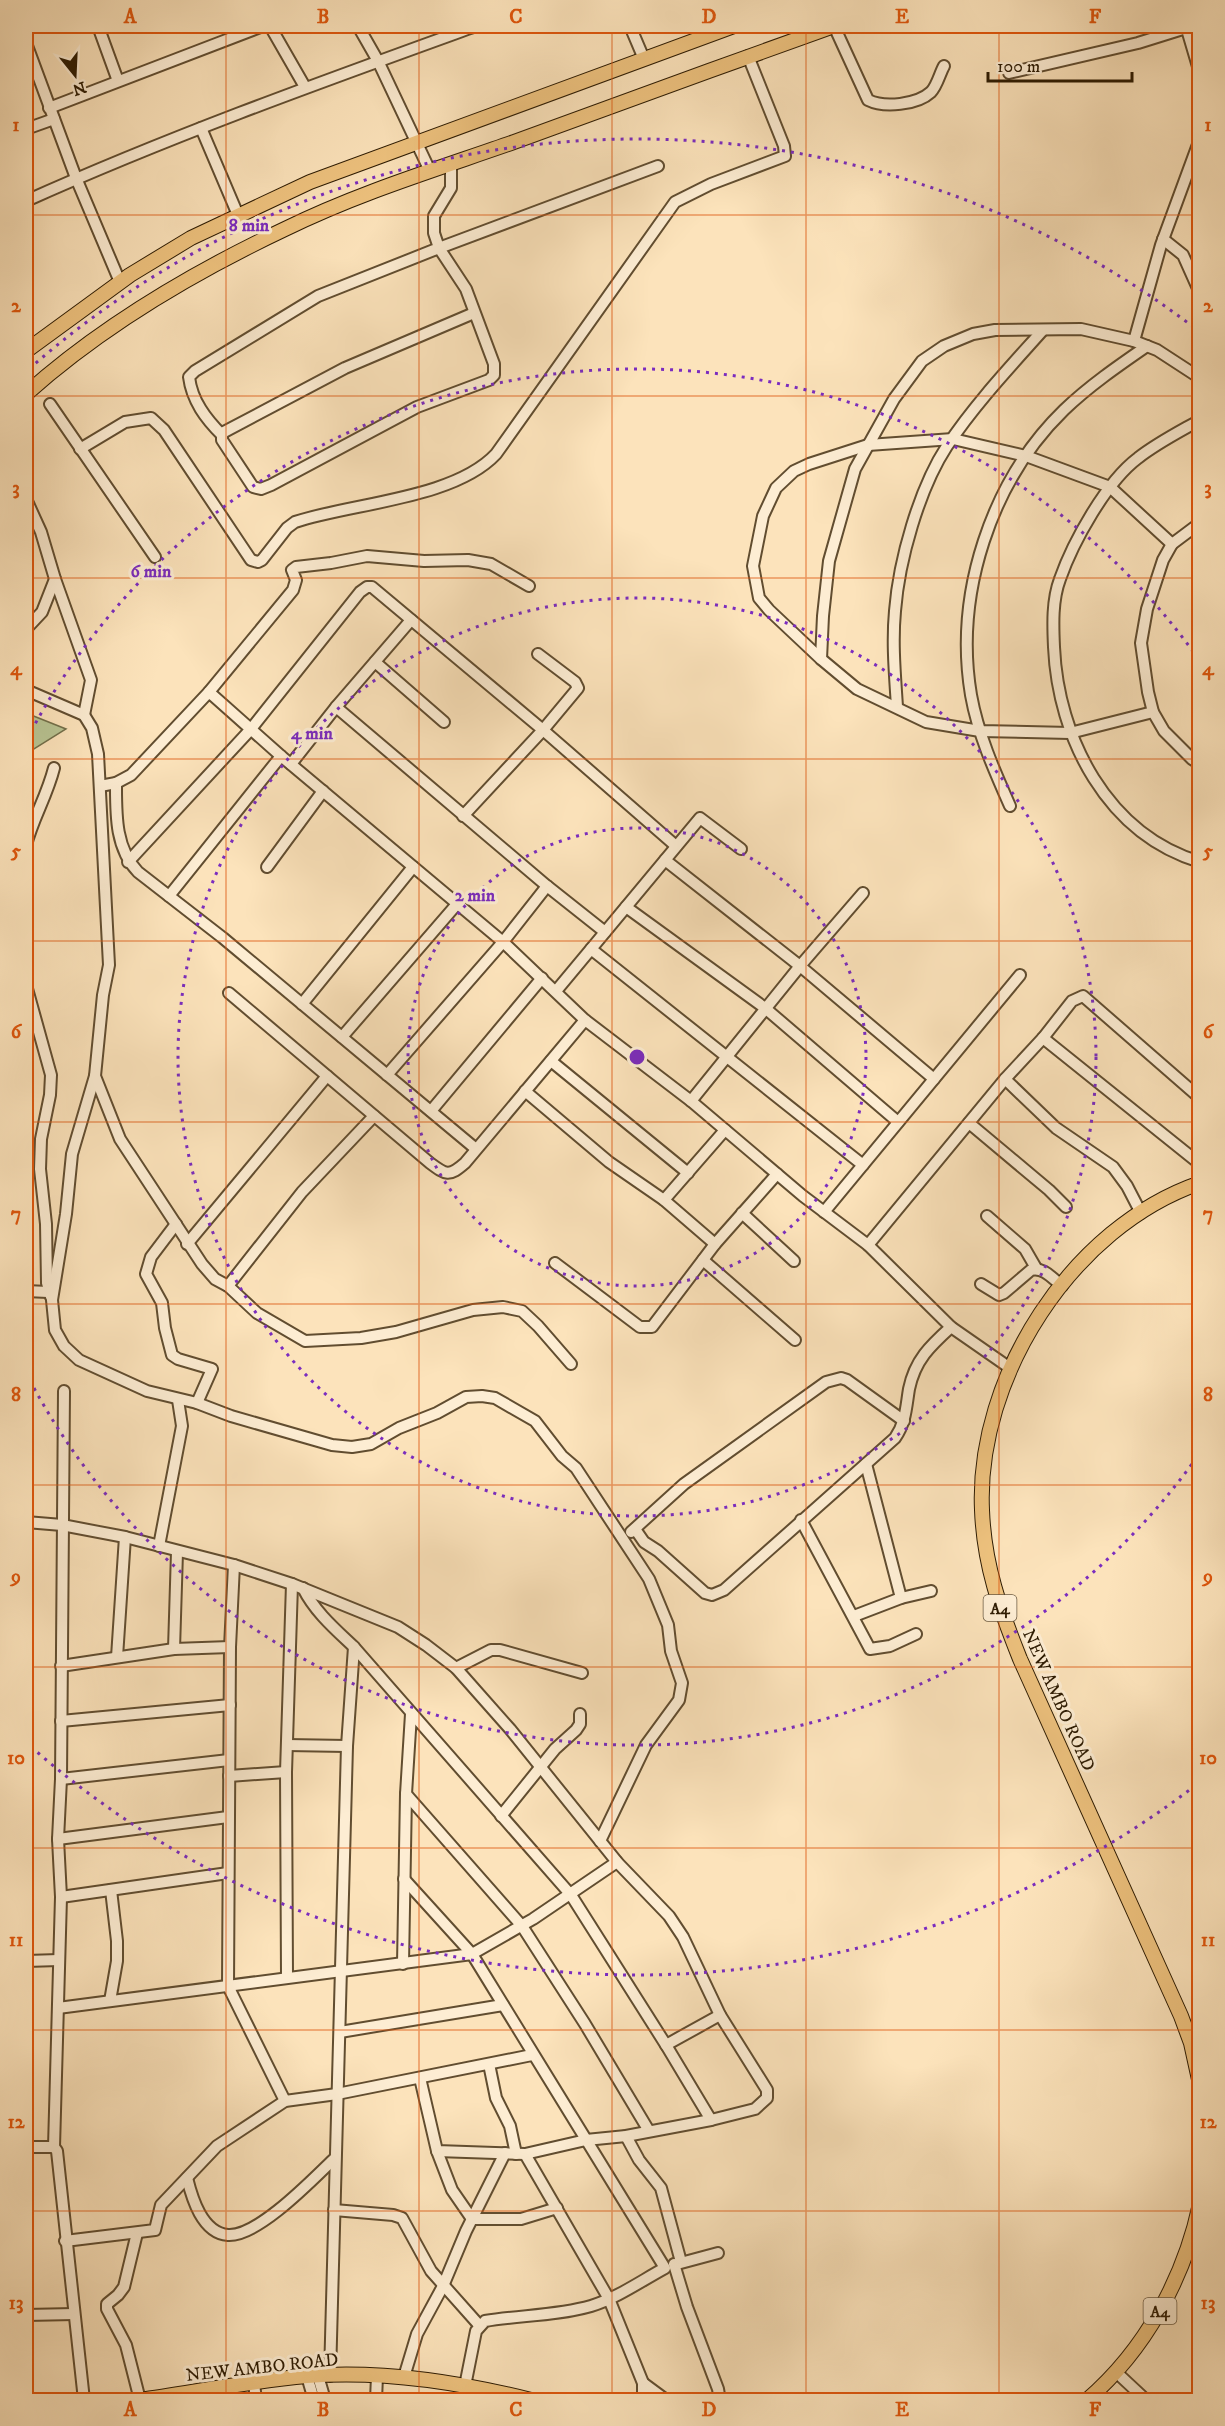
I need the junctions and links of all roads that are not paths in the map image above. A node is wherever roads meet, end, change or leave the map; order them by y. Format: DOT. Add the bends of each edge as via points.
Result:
graph roads {
  1 [pos="98,26"];
  2 [pos="263,26"];
  3 [pos="270,26"];
  4 [pos="358,26"];
  5 [pos="476,26"];
  6 [pos="630,26"];
  7 [pos="734,26"];
  8 [pos="834,26"];
  9 [pos="1186,27"];
  10 [pos="457,29"];
  11 [pos="1200,33"];
  12 [pos="26,49"];
  13 [pos="748,56"];
  14 [pos="644,59"];
  15 [pos="378,61"];
  16 [pos="944,66"];
  17 [pos="1009,73"];
  18 [pos="118,81"];
  19 [pos="305,87"];
  20 [pos="1200,88"];
  21 [pos="49,108"];
  22 [pos="54,119"];
  23 [pos="201,128"];
  24 [pos="26,129"];
  25 [pos="1200,139"];
  26 [pos="418,142"];
  27 [pos="451,164"];
  28 [pos="658,166"];
  29 [pos="430,171"];
  30 [pos="76,178"];
  31 [pos="26,201"];
  32 [pos="238,215"];
  33 [pos="1163,239"];
  34 [pos="439,248"];
  35 [pos="120,282"];
  36 [pos="1200,293"];
  37 [pos="474,313"];
  38 [pos="1043,330"];
  39 [pos="1134,340"];
  40 [pos="1147,346"];
  41 [pos="26,351"];
  42 [pos="1200,378"];
  43 [pos="26,394"];
  44 [pos="50,404"];
  45 [pos="1200,420"];
  46 [pos="222,435"];
  47 [pos="952,439"];
  48 [pos="868,446"];
  49 [pos="81,448"];
  50 [pos="1026,456"];
  51 [pos="1110,487"];
  52 [pos="26,499"];
  53 [pos="1200,523"];
  54 [pos="1172,544"];
  55 [pos="155,557"];
  56 [pos="55,579"];
  57 [pos="529,586"];
  58 [pos="411,620"];
  59 [pos="26,629"];
  60 [pos="538,654"];
  61 [pos="821,658"];
  62 [pos="375,662"];
  63 [pos="26,690"];
  64 [pos="209,692"];
  65 [pos="336,707"];
  66 [pos="897,707"];
  67 [pos="1153,712"];
  68 [pos="84,715"];
  69 [pos="444,722"];
  70 [pos="251,729"];
  71 [pos="543,730"];
  72 [pos="980,731"];
  73 [pos="1070,733"];
  74 [pos="281,756"];
  75 [pos="291,764"];
  76 [pos="1200,764"];
  77 [pos="54,768"];
  78 [pos="116,783"];
  79 [pos="100,786"];
  80 [pos="322,791"];
  81 [pos="1010,806"];
  82 [pos="463,816"];
  83 [pos="26,845"];
  84 [pos="676,846"];
  85 [pos="741,849"];
  86 [pos="665,860"];
  87 [pos="128,862"];
  88 [pos="1200,862"];
  89 [pos="267,867"];
  90 [pos="413,867"];
  91 [pos="547,886"];
  92 [pos="863,892"];
  93 [pos="169,896"];
  94 [pos="457,904"];
  95 [pos="626,907"];
  96 [pos="605,932"];
  97 [pos="502,942"];
  98 [pos="591,950"];
  99 [pos="800,966"];
  100 [pos="1020,975"];
  101 [pos="542,978"];
  102 [pos="26,985"];
  103 [pos="556,991"];
  104 [pos="229,993"];
  105 [pos="302,1004"];
  106 [pos="765,1008"];
  107 [pos="585,1020"];
  108 [pos="342,1037"];
  109 [pos="1043,1038"];
  110 [pos="726,1055"];
  111 [pos="551,1061"];
  112 [pos="387,1075"];
  113 [pos="94,1076"];
  114 [pos="327,1076"];
  115 [pos="934,1079"];
  116 [pos="1005,1079"];
  117 [pos="525,1091"];
  118 [pos="1200,1098"];
  119 [pos="691,1101"];
  120 [pos="430,1111"];
  121 [pos="374,1116"];
  122 [pos="898,1122"];
  123 [pos="969,1123"];
  124 [pos="725,1130"];
  125 [pos="476,1149"];
  126 [pos="1200,1164"];
  127 [pos="862,1165"];
  128 [pos="688,1173"];
  129 [pos="777,1174"];
  130 [pos="1200,1183"];
  131 [pos="664,1200"];
  132 [pos="1066,1207"];
  133 [pos="824,1212"];
  134 [pos="1141,1213"];
  135 [pos="742,1214"];
  136 [pos="987,1216"];
  137 [pos="176,1224"];
  138 [pos="187,1244"];
  139 [pos="715,1244"];
  140 [pos="868,1245"];
  141 [pos="703,1260"];
  142 [pos="794,1261"];
  143 [pos="555,1263"];
  144 [pos="1036,1268"];
  145 [pos="981,1284"];
  146 [pos="228,1286"];
  147 [pos="1062,1286"];
  148 [pos="26,1291"];
  149 [pos="50,1296"];
  150 [pos="951,1327"];
  151 [pos="795,1340"];
  152 [pos="571,1364"];
  153 [pos="1010,1368"];
  154 [pos="64,1391"];
  155 [pos="178,1400"];
  156 [pos="197,1403"];
  157 [pos="904,1421"];
  158 [pos="866,1464"];
  159 [pos="801,1520"];
  160 [pos="26,1522"];
  161 [pos="62,1525"];
  162 [pos="635,1529"];
  163 [pos="623,1536"];
  164 [pos="125,1537"];
  165 [pos="159,1546"];
  166 [pos="177,1552"];
  167 [pos="234,1565"];
  168 [pos="292,1584"];
  169 [pos="303,1588"];
  170 [pos="931,1591"];
  171 [pos="901,1599"];
  172 [pos="854,1616"];
  173 [pos="916,1634"];
  174 [pos="230,1647"];
  175 [pos="354,1647"];
  176 [pos="174,1649"];
  177 [pos="117,1657"];
  178 [pos="61,1666"];
  179 [pos="456,1668"];
  180 [pos="582,1673"];
  181 [pos="230,1706"];
  182 [pos="411,1713"];
  183 [pos="580,1714"];
  184 [pos="61,1720"];
  185 [pos="287,1745"];
  186 [pos="347,1746"];
  187 [pos="229,1760"];
  188 [pos="540,1767"];
  189 [pos="286,1772"];
  190 [pos="228,1776"];
  191 [pos="61,1779"];
  192 [pos="406,1794"];
  193 [pos="228,1816"];
  194 [pos="501,1816"];
  195 [pos="58,1839"];
  196 [pos="600,1841"];
  197 [pos="617,1862"];
  198 [pos="228,1873"];
  199 [pos="404,1879"];
  200 [pos="111,1890"];
  201 [pos="571,1895"];
  202 [pos="61,1897"];
  203 [pos="522,1926"];
  204 [pos="472,1954"];
  205 [pos="59,1960"];
  206 [pos="26,1961"];
  207 [pos="403,1964"];
  208 [pos="342,1971"];
  209 [pos="287,1977"];
  210 [pos="228,1986"];
  211 [pos="110,2001"];
  212 [pos="503,2005"];
  213 [pos="58,2008"];
  214 [pos="720,2015"];
  215 [pos="340,2032"];
  216 [pos="1195,2041"];
  217 [pos="666,2045"];
  218 [pos="532,2055"];
  219 [pos="489,2064"];
  220 [pos="420,2078"];
  221 [pos="1200,2084"];
  222 [pos="337,2094"];
  223 [pos="285,2102"];
  224 [pos="711,2120"];
  225 [pos="649,2131"];
  226 [pos="626,2136"];
  227 [pos="586,2140"];
  228 [pos="26,2147"];
  229 [pos="54,2147"];
  230 [pos="437,2151"];
  231 [pos="516,2154"];
  232 [pos="335,2158"];
  233 [pos="187,2178"];
  234 [pos="1200,2204"];
  235 [pos="557,2208"];
  236 [pos="334,2210"];
  237 [pos="472,2219"];
  238 [pos="137,2233"];
  239 [pos="65,2241"];
  240 [pos="718,2253"];
  241 [pos="674,2265"];
  242 [pos="443,2286"];
  243 [pos="609,2299"];
  244 [pos="74,2314"];
  245 [pos="26,2315"];
  246 [pos="480,2325"];
  247 [pos="1116,2372"];
  248 [pos="318,2376"];
  249 [pos="377,2376"];
  250 [pos="404,2377"];
  251 [pos="254,2383"];
  252 [pos="643,2383"];
  253 [pos="471,2391"];
  254 [pos="84,2400"];
  255 [pos="143,2400"];
  256 [pos="256,2400"];
  257 [pos="314,2400"];
  258 [pos="325,2400"];
  259 [pos="376,2400"];
  260 [pos="531,2400"];
  261 [pos="643,2400"];
  262 [pos="666,2400"];
  263 [pos="716,2400"];
  264 [pos="1087,2400"];
  265 [pos="1146,2400"];
  1 -- 18 [label="street"];
  2 -- 18 [label="street"];
  3 -- 19 [label="street"];
  4 -- 15 [label="street"];
  5 -- 10 [label="street"];
  6 -- 14 [label="street"];
  7 -- 14 [label="main road"];
  8 -- 13 [label="main road"];
  8 -- 16 [label="street" via="868,100 876,104 893,105 926,95"];
  9 -- 11 [label="street"];
  9 -- 17 [label="street" via="1138,43"];
  9 -- 20 [label="street"];
  10 -- 15 [label="street"];
  12 -- 21 [label="street"];
  13 -- 27 [label="main road"];
  13 -- 49 [label="street" via="785,156 675,202 501,448 476,472 389,501 295,522 258,562 251,560 164,430 151,418 125,422"];
  14 -- 26 [label="main road"];
  15 -- 19 [label="street"];
  15 -- 26 [label="street"];
  18 -- 21 [label="street"];
  19 -- 23 [label="street"];
  21 -- 22 [label="street"];
  22 -- 24 [label="street"];
  22 -- 30 [label="street"];
  23 -- 30 [label="street"];
  23 -- 32 [label="street"];
  25 -- 33 [label="street"];
  26 -- 29 [label="street"];
  26 -- 32 [label="main road" via="310,182"];
  27 -- 29 [label="main road"];
  27 -- 34 [label="street" via="451,188 434,216"];
  28 -- 34 [label="street"];
  29 -- 43 [label="main road" via="286,228 191,278 90,342"];
  30 -- 31 [label="street"];
  30 -- 35 [label="street"];
  32 -- 35 [label="main road" via="191,238"];
  33 -- 36 [label="street" via="1183,255"];
  33 -- 39 [label="street"];
  34 -- 37 [label="street" via="466,288"];
  34 -- 46 [label="street" via="318,296 195,370 189,377 196,402"];
  35 -- 41 [label="main road"];
  37 -- 46 [label="street" via="345,368"];
  37 -- 46 [label="street" via="494,364 494,375 489,380 417,407 261,489 253,487"];
  38 -- 39 [label="street" via="1081,329"];
  38 -- 47 [label="street"];
  38 -- 48 [label="street" via="995,330 944,346 922,361 907,380"];
  39 -- 40 [label="street"];
  40 -- 42 [label="street"];
  40 -- 50 [label="street" via="1064,411"];
  44 -- 49 [label="street"];
  45 -- 51 [label="street" via="1137,459"];
  47 -- 48 [label="street"];
  47 -- 50 [label="street"];
  47 -- 66 [label="street" via="922,498 904,556 895,612"];
  48 -- 61 [label="street" via="855,469 829,561"];
  48 -- 61 [label="street" via="794,471 776,488 763,516 753,566 759,598"];
  49 -- 55 [label="street"];
  50 -- 51 [label="street"];
  50 -- 72 [label="street" via="996,510 976,568 968,619 968,663"];
  51 -- 54 [label="street"];
  51 -- 73 [label="street" via="1087,522 1059,580 1053,622 1055,669"];
  52 -- 56 [label="street"];
  53 -- 54 [label="street"];
  54 -- 67 [label="street" via="1163,560 1142,633"];
  56 -- 59 [label="street" via="42,612"];
  56 -- 68 [label="street" via="91,680"];
  57 -- 64 [label="street" via="491,564 468,560 367,556 296,567 292,570 297,580 293,590"];
  58 -- 62 [label="street"];
  58 -- 70 [label="street" via="377,590 367,587"];
  58 -- 71 [label="street"];
  60 -- 71 [label="street" via="578,688"];
  61 -- 66 [label="street" via="857,689"];
  62 -- 65 [label="street"];
  62 -- 69 [label="street"];
  63 -- 68 [label="street"];
  64 -- 70 [label="street"];
  64 -- 78 [label="street" via="131,775"];
  65 -- 75 [label="street"];
  65 -- 82 [label="street"];
  66 -- 72 [label="street" via="926,722"];
  67 -- 73 [label="street"];
  67 -- 76 [label="street" via="1164,731"];
  68 -- 79 [label="street" via="95,737"];
  70 -- 74 [label="street"];
  70 -- 87 [label="street"];
  71 -- 82 [label="street"];
  71 -- 84 [label="street"];
  72 -- 73 [label="street"];
  72 -- 81 [label="street"];
  73 -- 88 [label="street" via="1107,799 1134,827 1180,856"];
  74 -- 75 [label="street"];
  74 -- 93 [label="street"];
  75 -- 80 [label="street"];
  77 -- 83 [label="street"];
  78 -- 79 [label="street"];
  78 -- 87 [label="street" via="116,816"];
  79 -- 113 [label="street" via="109,965"];
  80 -- 89 [label="street"];
  80 -- 90 [label="street"];
  82 -- 91 [label="street"];
  84 -- 85 [label="street" via="700,818"];
  84 -- 86 [label="street"];
  86 -- 95 [label="street"];
  86 -- 99 [label="street"];
  87 -- 93 [label="street"];
  90 -- 94 [label="street"];
  90 -- 105 [label="street"];
  91 -- 96 [label="street"];
  91 -- 97 [label="street"];
  92 -- 99 [label="street"];
  93 -- 105 [label="street"];
  94 -- 97 [label="street"];
  94 -- 108 [label="street"];
  95 -- 96 [label="street"];
  95 -- 106 [label="street"];
  96 -- 98 [label="street"];
  97 -- 101 [label="street"];
  97 -- 112 [label="street"];
  98 -- 103 [label="street"];
  98 -- 110 [label="street"];
  99 -- 106 [label="street"];
  99 -- 115 [label="street"];
  100 -- 115 [label="street"];
  101 -- 103 [label="street"];
  101 -- 120 [label="street"];
  102 -- 149 [label="street" via="51,1075 40,1169"];
  103 -- 107 [label="street"];
  104 -- 114 [label="street"];
  105 -- 108 [label="street"];
  106 -- 110 [label="street"];
  106 -- 122 [label="street"];
  107 -- 111 [label="street"];
  107 -- 119 [label="street"];
  108 -- 112 [label="street"];
  109 -- 116 [label="street"];
  109 -- 118 [label="street" via="1072,1001 1083,996"];
  109 -- 126 [label="street"];
  110 -- 119 [label="street"];
  110 -- 127 [label="street"];
  111 -- 117 [label="street"];
  111 -- 128 [label="street"];
  112 -- 120 [label="street"];
  113 -- 137 [label="street" via="120,1139"];
  113 -- 149 [label="street" via="72,1154 66,1214"];
  114 -- 121 [label="street"];
  114 -- 138 [label="street"];
  115 -- 122 [label="street"];
  116 -- 123 [label="street"];
  116 -- 134 [label="street" via="1056,1128 1113,1167"];
  117 -- 125 [label="street"];
  117 -- 131 [label="street" via="609,1162"];
  119 -- 124 [label="street"];
  120 -- 125 [label="street"];
  121 -- 125 [label="street" via="443,1173 456,1171"];
  121 -- 146 [label="street" via="303,1192"];
  122 -- 127 [label="street"];
  123 -- 132 [label="street"];
  123 -- 140 [label="street"];
  124 -- 128 [label="street"];
  124 -- 129 [label="street"];
  127 -- 133 [label="street"];
  128 -- 131 [label="street"];
  129 -- 133 [label="street"];
  129 -- 135 [label="street"];
  130 -- 134 [label="main road, NEW AMBO ROAD / A4"];
  131 -- 139 [label="street"];
  133 -- 140 [label="street"];
  134 -- 147 [label="main road, NEW AMBO ROAD / A4" via="1087,1257"];
  135 -- 139 [label="street"];
  135 -- 142 [label="street"];
  136 -- 144 [label="street" via="1025,1249"];
  137 -- 138 [label="street"];
  137 -- 156 [label="street" via="151,1257 146,1274 162,1303 172,1355 212,1369"];
  138 -- 146 [label="street" via="215,1279"];
  139 -- 141 [label="street"];
  140 -- 150 [label="street"];
  141 -- 143 [label="street" via="652,1327 646,1329"];
  141 -- 151 [label="street"];
  144 -- 145 [label="street" via="999,1295"];
  144 -- 147 [label="street"];
  146 -- 152 [label="street" via="257,1313 305,1341 396,1332 473,1310 503,1307 522,1311"];
  147 -- 153 [label="main road, NEW AMBO ROAD / A4"];
  148 -- 149 [label="street"];
  149 -- 155 [label="street" via="55,1330 79,1360 147,1391"];
  150 -- 153 [label="street"];
  150 -- 157 [label="street" via="925,1351 910,1387"];
  153 -- 216 [label="main road, NEW AMBO ROAD / A4" via="997,1401 983,1479 987,1561 997,1601"];
  154 -- 161 [label="street"];
  155 -- 156 [label="street"];
  155 -- 165 [label="street" via="182,1426"];
  156 -- 163 [label="street" via="290,1434 352,1447 381,1440 466,1397 495,1398 535,1421 576,1468"];
  157 -- 158 [label="street" via="895,1438"];
  157 -- 162 [label="street" via="847,1380 826,1382 684,1484"];
  158 -- 159 [label="street"];
  158 -- 171 [label="street"];
  159 -- 162 [label="street" via="724,1590 712,1595 644,1542"];
  159 -- 172 [label="street"];
  160 -- 161 [label="street"];
  161 -- 164 [label="street"];
  161 -- 178 [label="street"];
  162 -- 163 [label="street"];
  163 -- 196 [label="street" via="663,1608 682,1691 646,1745"];
  164 -- 165 [label="street"];
  164 -- 177 [label="street"];
  165 -- 166 [label="street"];
  166 -- 167 [label="street"];
  166 -- 176 [label="street"];
  167 -- 168 [label="street"];
  167 -- 174 [label="street"];
  168 -- 169 [label="street"];
  168 -- 185 [label="street"];
  169 -- 175 [label="street" via="315,1608"];
  169 -- 179 [label="street" via="398,1627"];
  170 -- 171 [label="street"];
  171 -- 172 [label="street"];
  172 -- 173 [label="street" via="872,1650"];
  174 -- 176 [label="street"];
  174 -- 181 [label="street"];
  175 -- 182 [label="street"];
  175 -- 186 [label="street"];
  176 -- 177 [label="street"];
  177 -- 178 [label="street"];
  178 -- 184 [label="street"];
  179 -- 180 [label="street" via="491,1650 500,1650"];
  179 -- 188 [label="street"];
  181 -- 184 [label="street"];
  181 -- 187 [label="street"];
  182 -- 192 [label="street"];
  182 -- 194 [label="street"];
  183 -- 188 [label="street" via="576,1730"];
  184 -- 191 [label="street"];
  185 -- 186 [label="street"];
  185 -- 189 [label="street"];
  186 -- 208 [label="street"];
  187 -- 190 [label="street"];
  187 -- 191 [label="street"];
  188 -- 194 [label="street"];
  188 -- 196 [label="street"];
  189 -- 190 [label="street"];
  189 -- 209 [label="street"];
  190 -- 193 [label="street"];
  191 -- 195 [label="street"];
  192 -- 199 [label="street"];
  192 -- 203 [label="street"];
  193 -- 195 [label="street"];
  193 -- 198 [label="street"];
  194 -- 201 [label="street"];
  195 -- 202 [label="street"];
  196 -- 197 [label="street"];
  197 -- 201 [label="street"];
  197 -- 214 [label="street" via="673,1921"];
  198 -- 200 [label="street"];
  198 -- 210 [label="street"];
  199 -- 204 [label="street"];
  199 -- 207 [label="street"];
  200 -- 202 [label="street"];
  200 -- 211 [label="street" via="117,1961"];
  201 -- 203 [label="street"];
  201 -- 217 [label="street"];
  202 -- 205 [label="street"];
  203 -- 204 [label="street"];
  203 -- 225 [label="street"];
  204 -- 207 [label="street"];
  204 -- 212 [label="street"];
  205 -- 206 [label="street"];
  205 -- 213 [label="street"];
  207 -- 208 [label="street"];
  208 -- 209 [label="street"];
  208 -- 215 [label="street"];
  209 -- 210 [label="street"];
  210 -- 211 [label="street"];
  210 -- 223 [label="street"];
  211 -- 213 [label="street"];
  212 -- 215 [label="street"];
  212 -- 218 [label="street"];
  213 -- 229 [label="street"];
  214 -- 217 [label="street"];
  214 -- 224 [label="street" via="767,2090 767,2098 755,2109"];
  215 -- 222 [label="street"];
  216 -- 221 [label="main road, NEW AMBO ROAD / A4"];
  217 -- 224 [label="street"];
  218 -- 219 [label="street"];
  218 -- 227 [label="street"];
  219 -- 220 [label="street"];
  219 -- 231 [label="street" via="496,2098 510,2126"];
  220 -- 222 [label="street"];
  220 -- 230 [label="street"];
  222 -- 223 [label="street"];
  222 -- 232 [label="street"];
  223 -- 233 [label="street" via="217,2146"];
  224 -- 225 [label="street"];
  225 -- 226 [label="street"];
  226 -- 227 [label="street"];
  226 -- 241 [label="street" via="661,2188"];
  227 -- 231 [label="street"];
  227 -- 241 [label="street"];
  228 -- 229 [label="street"];
  229 -- 239 [label="street"];
  230 -- 231 [label="street"];
  230 -- 237 [label="street" via="452,2190"];
  231 -- 235 [label="street"];
  231 -- 237 [label="street"];
  232 -- 233 [label="street" via="286,2206 239,2233 227,2235 203,2217 192,2199"];
  232 -- 236 [label="street"];
  233 -- 238 [label="street" via="161,2205 154,2230"];
  234 -- 247 [label="main road, A4" via="1186,2258 1171,2290"];
  235 -- 237 [label="street" via="520,2219"];
  235 -- 243 [label="street"];
  236 -- 242 [label="street" via="402,2218"];
  236 -- 248 [label="street"];
  237 -- 242 [label="street"];
  238 -- 239 [label="street"];
  238 -- 255 [label="street" via="123,2287 107,2309 126,2345"];
  239 -- 244 [label="street"];
  240 -- 241 [label="street"];
  241 -- 243 [label="street"];
  241 -- 263 [label="street" via="718,2389"];
  242 -- 246 [label="street"];
  242 -- 250 [label="street" via="417,2334"];
  243 -- 246 [label="street" via="590,2306 485,2321"];
  243 -- 252 [label="street"];
  244 -- 245 [label="street"];
  244 -- 254 [label="street"];
  246 -- 253 [label="street" via="476,2331"];
  247 -- 264 [label="main road, A4"];
  247 -- 265 [label="street"];
  248 -- 249 [label="main road, NEW AMBO ROAD"];
  248 -- 251 [label="main road, NEW AMBO ROAD"];
  248 -- 257 [label="street"];
  248 -- 258 [label="street"];
  249 -- 250 [label="main road, NEW AMBO ROAD"];
  249 -- 259 [label="street"];
  250 -- 253 [label="main road, NEW AMBO ROAD"];
  251 -- 255 [label="main road, NEW AMBO ROAD"];
  251 -- 256 [label="street"];
  252 -- 261 [label="street"];
  252 -- 262 [label="street"];
  253 -- 260 [label="main road, NEW AMBO ROAD"];
}
